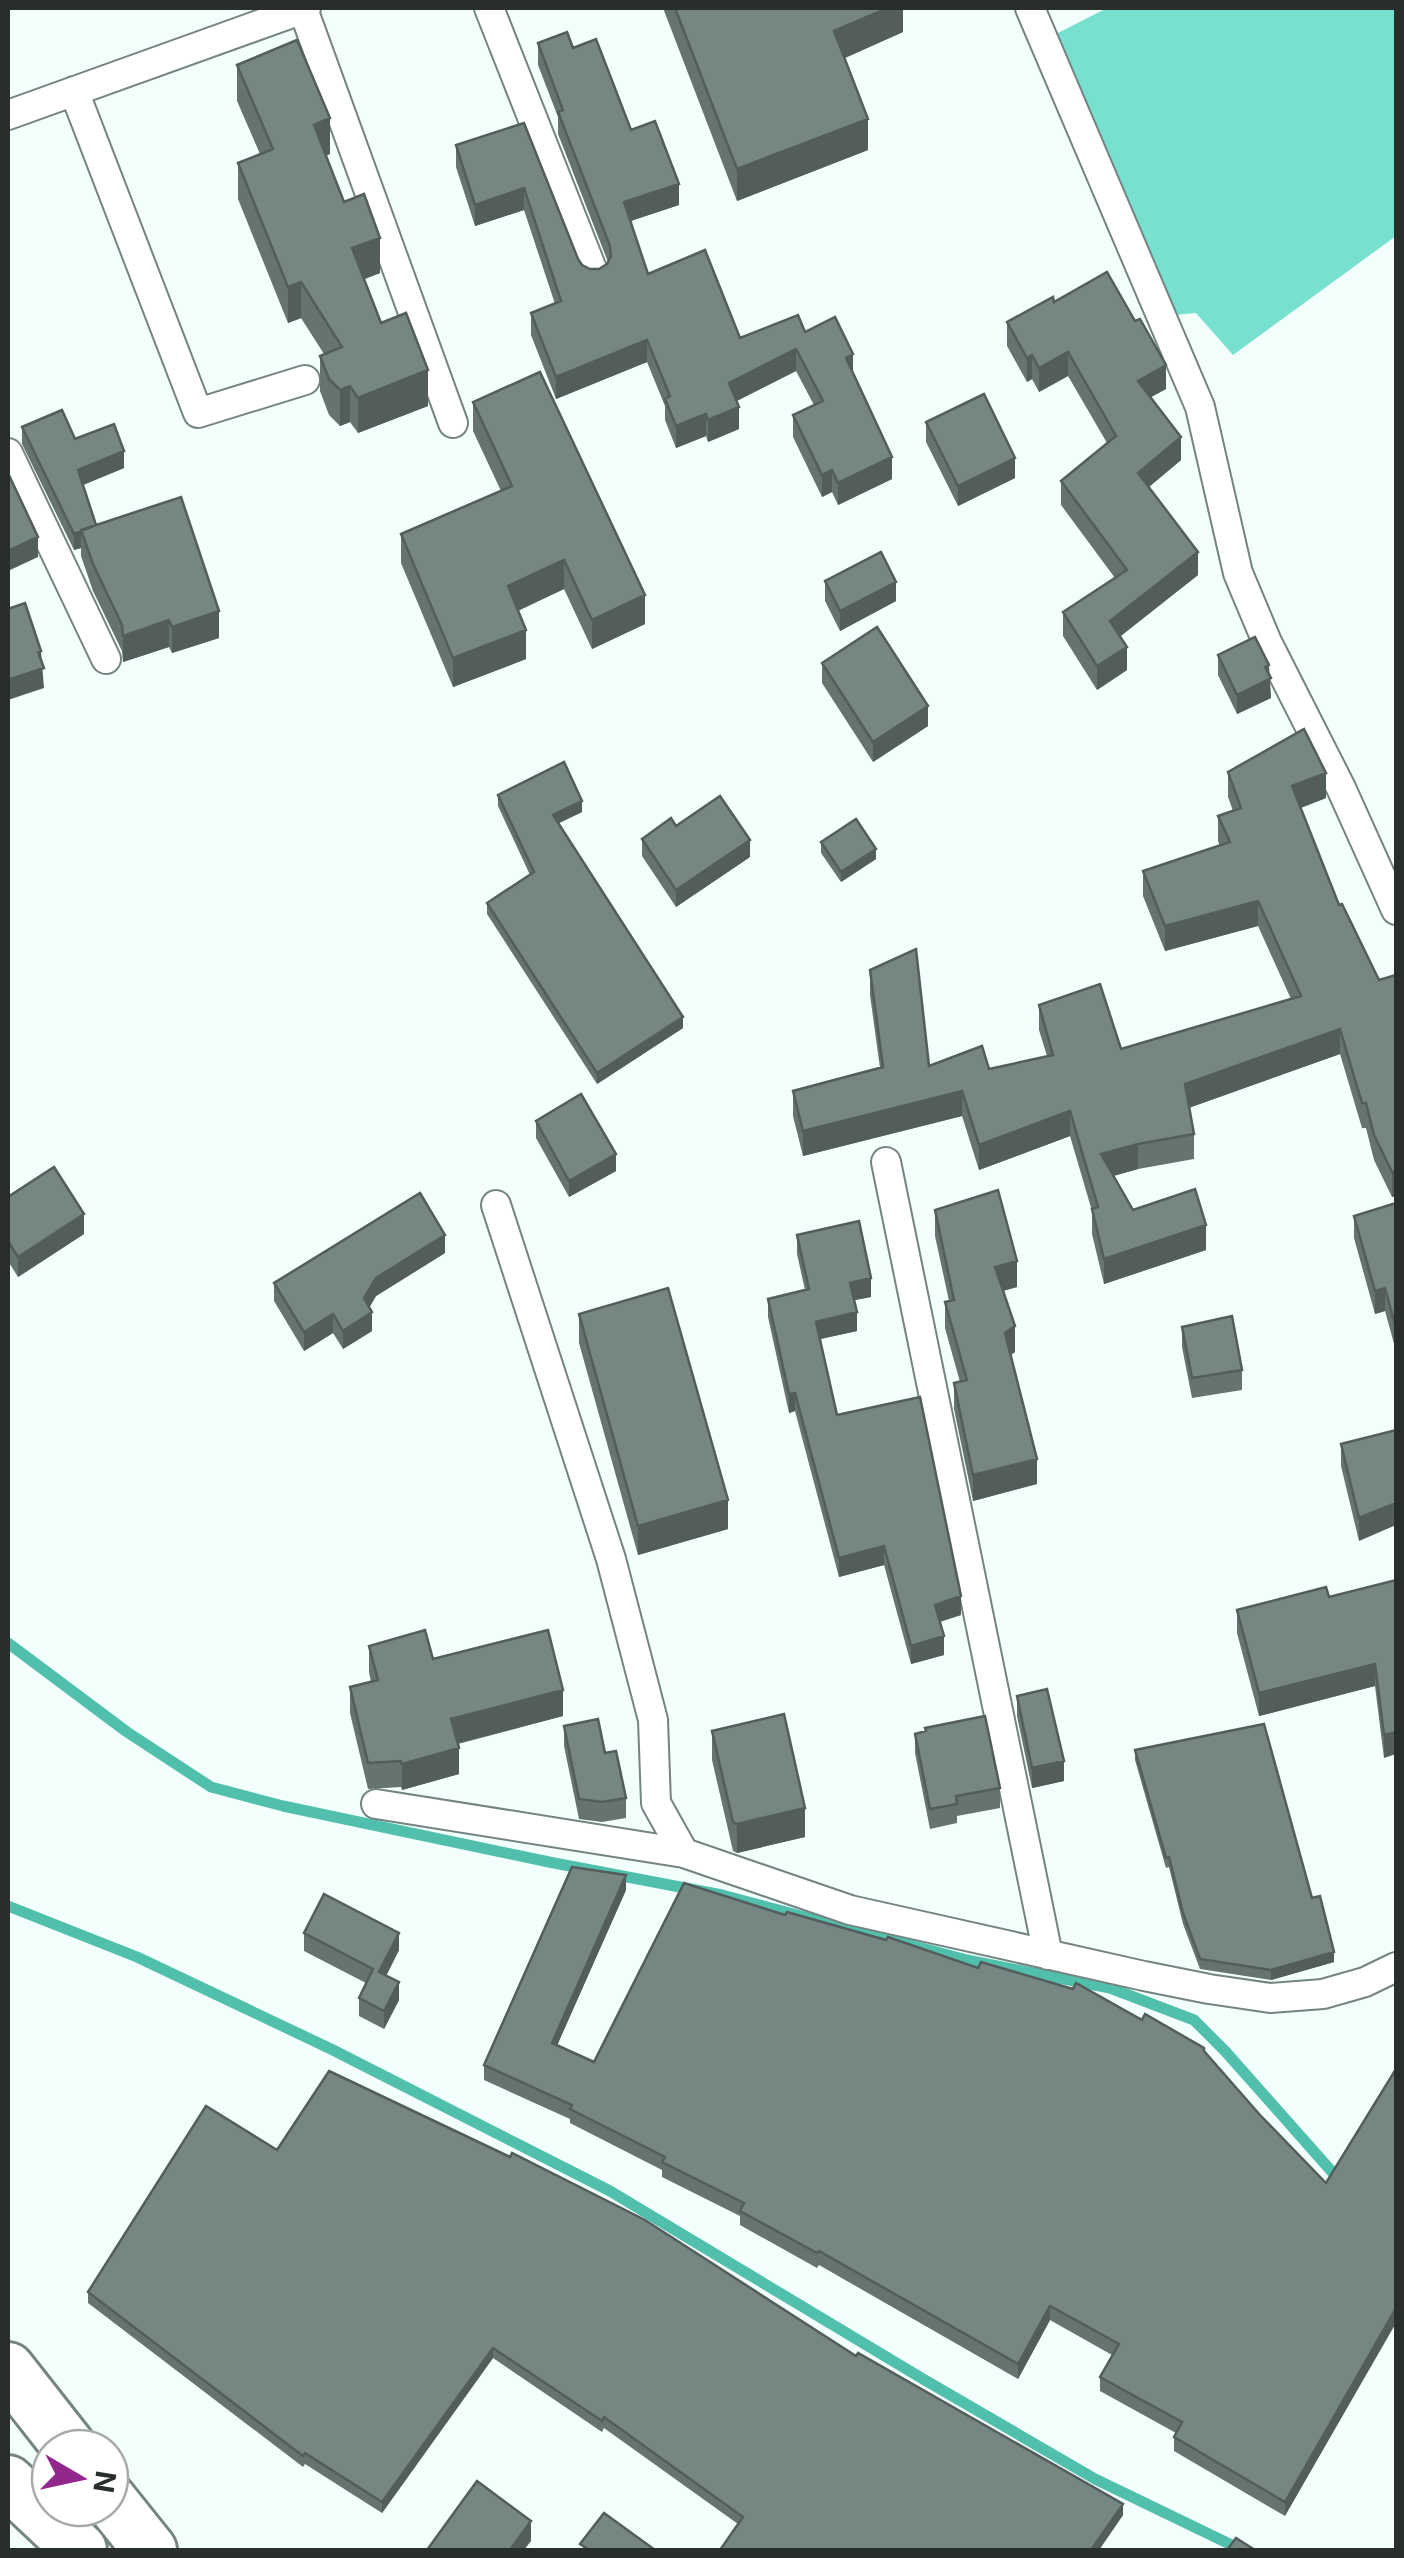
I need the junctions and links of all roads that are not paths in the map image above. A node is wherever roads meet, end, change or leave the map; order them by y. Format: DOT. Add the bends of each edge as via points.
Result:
graph roads {
  1 [pos="304,8"];
  2 [pos="489,8"];
  3 [pos="1030,8"];
  4 [pos="74,91"];
  5 [pos="8,115"];
  6 [pos="594,274"];
  7 [pos="304,380"];
  8 [pos="453,422"];
  9 [pos="8,453"];
  10 [pos="106,659"];
  11 [pos="1396,910"];
  12 [pos="886,1162"];
  13 [pos="496,1205"];
  14 [pos="376,1804"];
  15 [pos="684,1852"];
  16 [pos="1048,1955"];
  17 [pos="1396,1967"];
  18 [pos="8,2369"];
  19 [pos="54,2428"];
  20 [pos="8,2482"];
  21 [pos="130,2525"];
  22 [pos="80,2550"];
  23 [pos="150,2550"];
  1 -- 4 [label="street"];
  1 -- 8 [label="street"];
  2 -- 6 [label="street"];
  3 -- 11 [label="street" via="1200,407 1238,572"];
  4 -- 5 [label="street"];
  4 -- 7 [label="street" via="198,413"];
  9 -- 10 [label="street"];
  12 -- 16 [label="street"];
  13 -- 15 [label="street" via="611,1560 653,1720 656,1803"];
  14 -- 15 [label="street"];
  15 -- 16 [label="street" via="850,1910"];
  16 -- 17 [label="street" via="1270,1998 1323,1994"];
  18 -- 19 [label="highway"];
  20 -- 22 [label="highway"];
  21 -- 23 [label="highway"];
}
